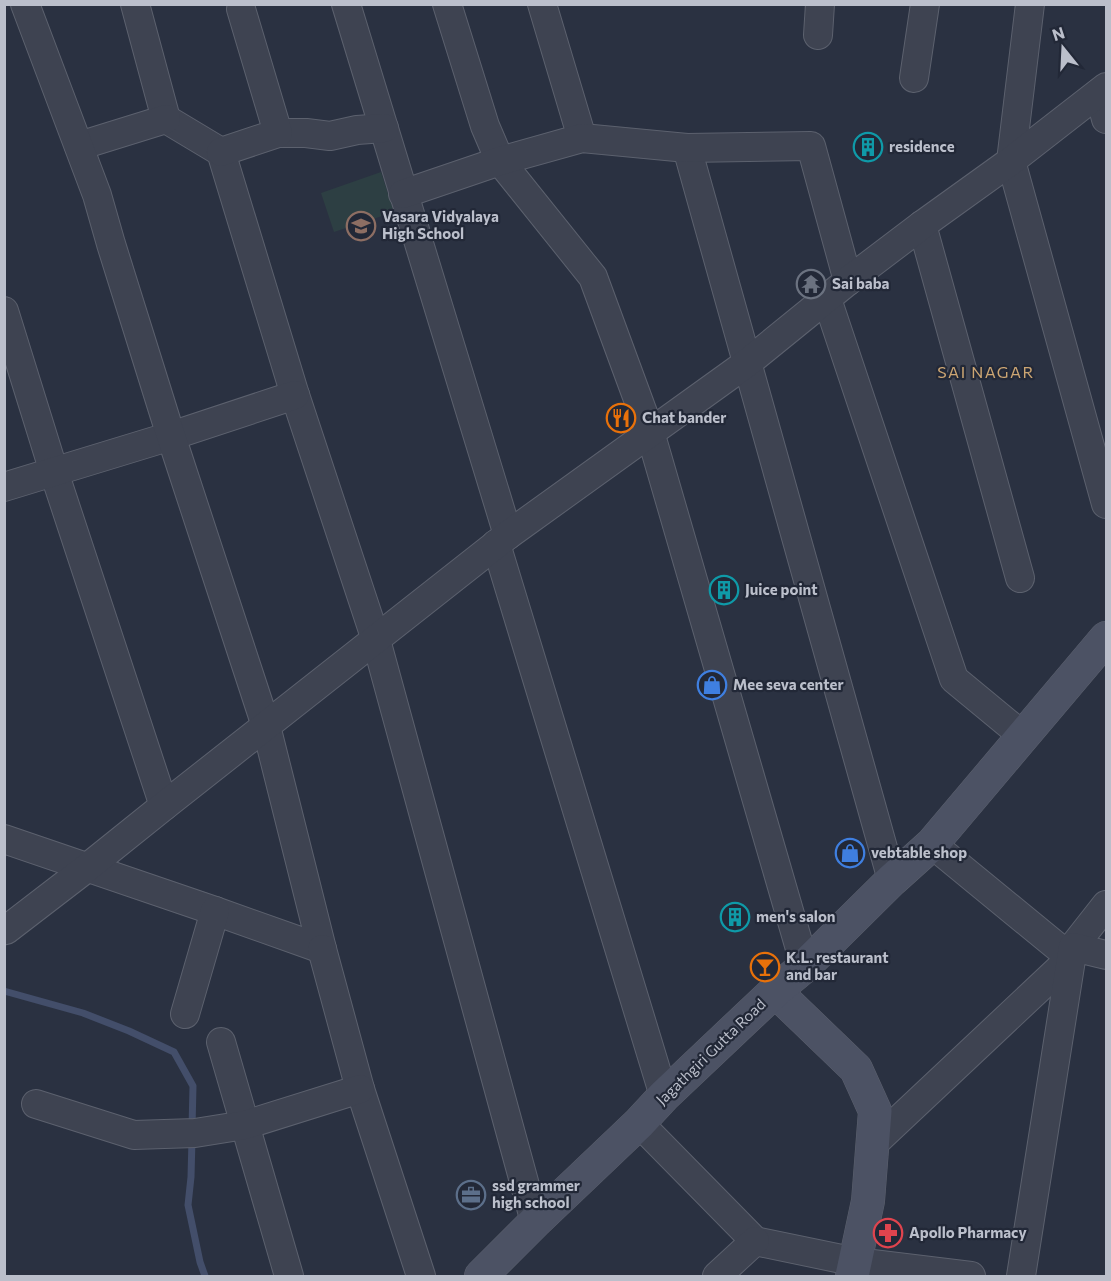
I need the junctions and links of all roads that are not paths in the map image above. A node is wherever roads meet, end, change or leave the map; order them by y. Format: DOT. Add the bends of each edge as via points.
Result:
graph roads {
  1 [pos="26,4"];
  2 [pos="135,4"];
  3 [pos="346,4"];
  4 [pos="447,4"];
  5 [pos="542,4"];
  6 [pos="820,4"];
  7 [pos="926,4"];
  8 [pos="1030,4"];
  9 [pos="241,9"];
  10 [pos="818,36"];
  11 [pos="914,78"];
  12 [pos="1104,100"];
  13 [pos="166,119"];
  14 [pos="384,128"];
  15 [pos="278,133"];
  16 [pos="582,138"];
  17 [pos="79,146"];
  18 [pos="687,148"];
  19 [pos="221,152"];
  20 [pos="501,161"];
  21 [pos="1011,161"];
  22 [pos="403,194"];
  23 [pos="922,225"];
  24 [pos="849,281"];
  25 [pos="826,299"];
  26 [pos="4,311"];
  27 [pos="747,363"];
  28 [pos="295,395"];
  29 [pos="650,432"];
  30 [pos="171,436"];
  31 [pos="54,472"];
  32 [pos="4,487"];
  33 [pos="1107,504"];
  34 [pos="502,540"];
  35 [pos="1020,578"];
  36 [pos="1107,638"];
  37 [pos="376,640"];
  38 [pos="266,726"];
  39 [pos="1023,736"];
  40 [pos="164,806"];
  41 [pos="4,839"];
  42 [pos="932,844"];
  43 [pos="88,867"];
  44 [pos="892,880"];
  45 [pos="1107,905"];
  46 [pos="215,911"];
  47 [pos="4,929"];
  48 [pos="322,949"];
  49 [pos="1072,953"];
  50 [pos="1107,955"];
  51 [pos="805,966"];
  52 [pos="776,991"];
  53 [pos="185,1014"];
  54 [pos="221,1042"];
  55 [pos="360,1089"];
  56 [pos="664,1096"];
  57 [pos="36,1104"];
  58 [pos="639,1123"];
  59 [pos="245,1125"];
  60 [pos="873,1145"];
  61 [pos="535,1222"];
  62 [pos="755,1241"];
  63 [pos="854,1269"];
  64 [pos="289,1276"];
  65 [pos="421,1276"];
  66 [pos="481,1276"];
  67 [pos="717,1276"];
  68 [pos="971,1276"];
  69 [pos="1021,1276"];
  1 -- 17 [label="street"];
  2 -- 13 [label="street"];
  3 -- 14 [label="street"];
  4 -- 20 [label="street" via="485,126"];
  5 -- 16 [label="street"];
  6 -- 10 [label="street"];
  7 -- 11 [label="street"];
  8 -- 21 [label="street"];
  9 -- 15 [label="street"];
  12 -- 21 [label="street"];
  13 -- 17 [label="street"];
  13 -- 19 [label="street"];
  14 -- 15 [label="street" via="330,136"];
  14 -- 22 [label="street"];
  15 -- 19 [label="street"];
  16 -- 18 [label="street"];
  16 -- 20 [label="street"];
  17 -- 30 [label="street"];
  18 -- 24 [label="street" via="811,146"];
  18 -- 27 [label="street"];
  19 -- 28 [label="street"];
  20 -- 22 [label="street"];
  20 -- 29 [label="street" via="593,278"];
  21 -- 23 [label="street"];
  21 -- 33 [label="street"];
  22 -- 34 [label="street"];
  23 -- 24 [label="street"];
  23 -- 35 [label="street"];
  24 -- 25 [label="street"];
  25 -- 27 [label="street"];
  25 -- 39 [label="street" via="954,679"];
  26 -- 31 [label="street"];
  27 -- 29 [label="street"];
  27 -- 44 [label="street"];
  28 -- 30 [label="street"];
  28 -- 37 [label="street"];
  29 -- 34 [label="street"];
  29 -- 51 [label="street"];
  30 -- 31 [label="street"];
  30 -- 38 [label="street"];
  31 -- 32 [label="street"];
  31 -- 40 [label="street"];
  34 -- 37 [label="street"];
  34 -- 56 [label="street"];
  36 -- 39 [label="street, Jagathgiri Gutta Road"];
  37 -- 38 [label="street"];
  37 -- 61 [label="street"];
  38 -- 40 [label="street"];
  38 -- 48 [label="street"];
  39 -- 42 [label="street, Jagathgiri Gutta Road"];
  40 -- 43 [label="street"];
  41 -- 43 [label="street"];
  42 -- 44 [label="street, Jagathgiri Gutta Road"];
  42 -- 49 [label="street"];
  43 -- 46 [label="street"];
  43 -- 47 [label="street"];
  44 -- 51 [label="street, Jagathgiri Gutta Road"];
  45 -- 49 [label="street"];
  46 -- 48 [label="street"];
  46 -- 53 [label="street"];
  48 -- 55 [label="street"];
  49 -- 50 [label="street"];
  49 -- 60 [label="street"];
  49 -- 69 [label="street"];
  51 -- 52 [label="street, Jagathgiri Gutta Road"];
  52 -- 56 [label="street, Jagathgiri Gutta Road"];
  52 -- 60 [label="street" via="856,1069 875,1111"];
  54 -- 59 [label="street"];
  55 -- 59 [label="street"];
  55 -- 65 [label="street"];
  56 -- 58 [label="street, Jagathgiri Gutta Road"];
  57 -- 59 [label="street" via="134,1135 195,1133"];
  58 -- 61 [label="street, Jagathgiri Gutta Road"];
  58 -- 62 [label="street"];
  59 -- 64 [label="street"];
  60 -- 63 [label="street" via="868,1201"];
  61 -- 66 [label="street, Jagathgiri Gutta Road"];
  62 -- 63 [label="street"];
  62 -- 67 [label="street"];
  63 -- 68 [label="street"];
}
